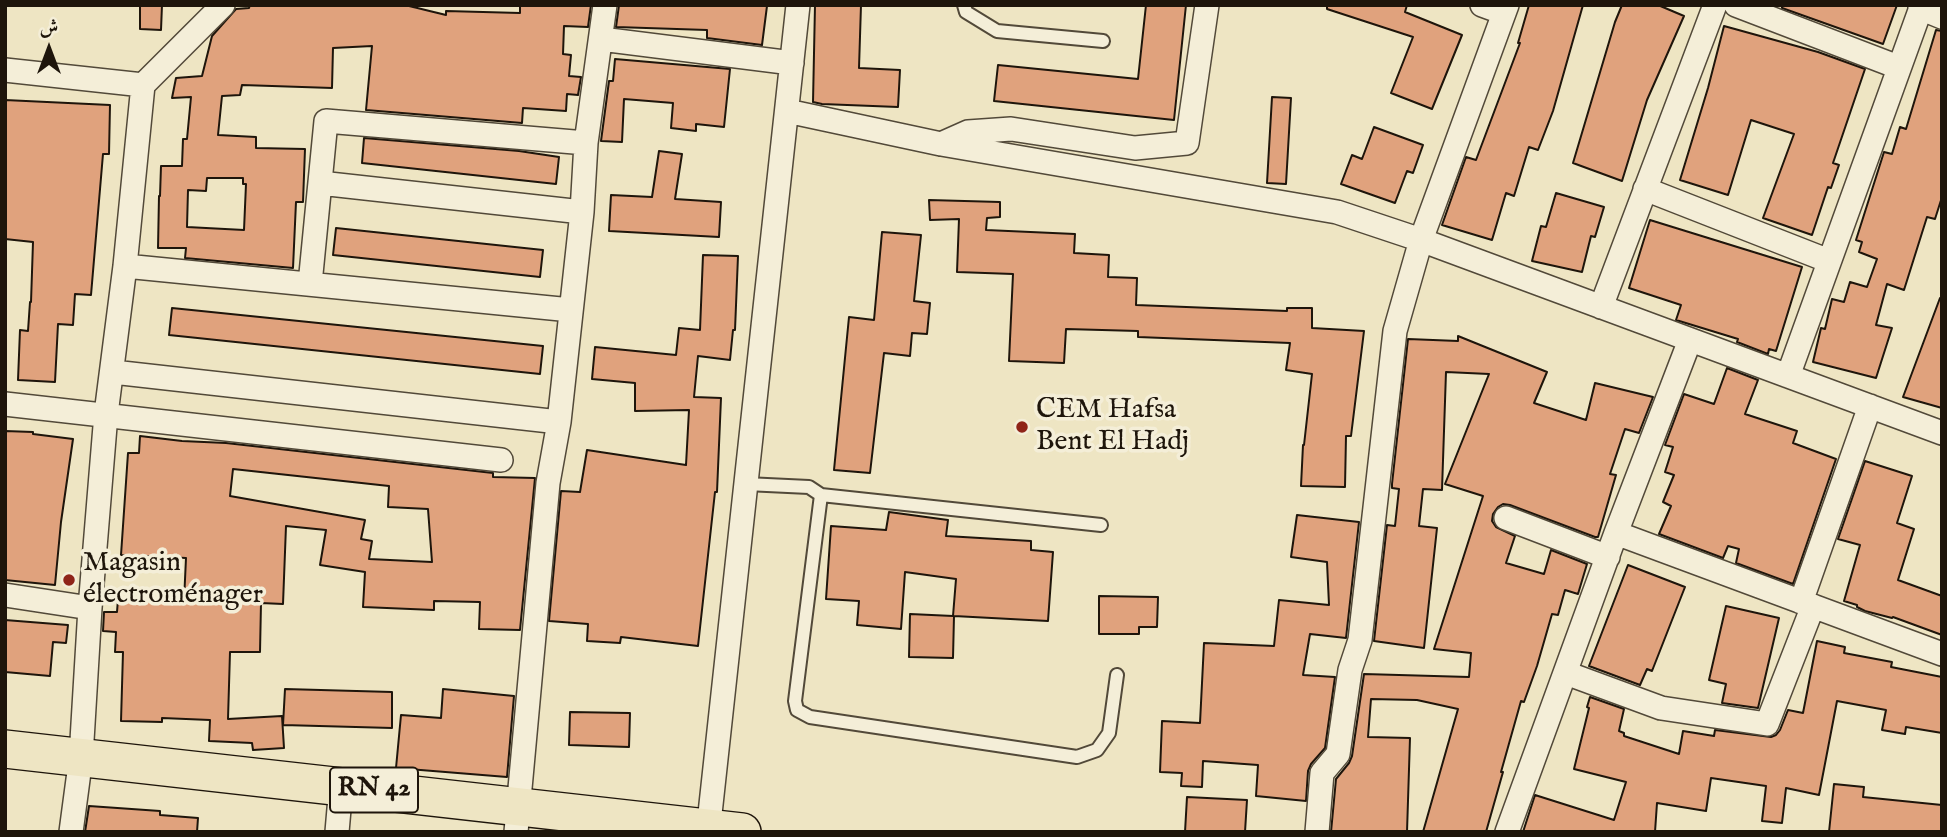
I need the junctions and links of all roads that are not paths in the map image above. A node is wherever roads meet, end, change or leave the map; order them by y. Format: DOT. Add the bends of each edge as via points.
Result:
graph roads {
  1 [pos="223,5"];
  2 [pos="605,5"];
  3 [pos="798,5"];
  4 [pos="964,5"];
  5 [pos="1207,5"];
  6 [pos="1482,5"];
  7 [pos="1715,5"];
  8 [pos="1736,5"];
  9 [pos="1506,9"];
  10 [pos="1928,10"];
  11 [pos="601,39"];
  12 [pos="1103,41"];
  13 [pos="792,63"];
  14 [pos="1898,67"];
  15 [pos="5,70"];
  16 [pos="143,85"];
  17 [pos="787,111"];
  18 [pos="586,143"];
  19 [pos="942,144"];
  20 [pos="320,183"];
  21 [pos="1645,189"];
  22 [pos="582,212"];
  23 [pos="1420,240"];
  24 [pos="1829,261"];
  25 [pos="125,266"];
  26 [pos="310,284"];
  27 [pos="1601,307"];
  28 [pos="571,310"];
  29 [pos="1689,340"];
  30 [pos="113,372"];
  31 [pos="1788,376"];
  32 [pos="5,404"];
  33 [pos="1870,406"];
  34 [pos="106,415"];
  35 [pos="559,422"];
  36 [pos="1942,433"];
  37 [pos="501,460"];
  38 [pos="746,484"];
  39 [pos="821,495"];
  40 [pos="1506,518"];
  41 [pos="1101,525"];
  42 [pos="1616,533"];
  43 [pos="1608,557"];
  44 [pos="5,595"];
  45 [pos="1807,604"];
  46 [pos="90,608"];
  47 [pos="1942,654"];
  48 [pos="1566,673"];
  49 [pos="1117,675"];
  50 [pos="5,749"];
  51 [pos="81,757"];
  52 [pos="341,786"];
  53 [pos="518,819"];
  54 [pos="719,831"];
  55 [pos="71,832"];
  56 [pos="337,832"];
  57 [pos="1317,832"];
  58 [pos="1507,832"];
  1 -- 16 [label="street"];
  2 -- 11 [label="street"];
  3 -- 13 [label="street"];
  4 -- 12 [label="lane" via="966,12 997,31"];
  5 -- 19 [label="street" via="1187,144 1135,148 1011,129 968,132"];
  6 -- 9 [label="street"];
  7 -- 21 [label="street"];
  8 -- 14 [label="street"];
  9 -- 23 [label="street"];
  10 -- 14 [label="street"];
  11 -- 13 [label="street"];
  11 -- 18 [label="street"];
  13 -- 17 [label="street"];
  14 -- 24 [label="street"];
  15 -- 16 [label="street"];
  16 -- 25 [label="street"];
  17 -- 19 [label="street"];
  17 -- 38 [label="street"];
  18 -- 20 [label="street" via="326,121"];
  18 -- 22 [label="street"];
  19 -- 23 [label="street" via="1337,212"];
  20 -- 22 [label="street"];
  20 -- 26 [label="street"];
  21 -- 24 [label="street"];
  21 -- 27 [label="street"];
  22 -- 28 [label="street"];
  23 -- 27 [label="street"];
  23 -- 57 [label="street" via="1395,331 1360,640 1350,670 1338,754 1322,773"];
  24 -- 31 [label="street"];
  25 -- 26 [label="street"];
  25 -- 30 [label="street"];
  26 -- 28 [label="street"];
  27 -- 29 [label="street"];
  28 -- 35 [label="street"];
  29 -- 31 [label="street"];
  29 -- 42 [label="street"];
  30 -- 34 [label="street"];
  30 -- 35 [label="street"];
  31 -- 33 [label="street"];
  32 -- 34 [label="street"];
  33 -- 36 [label="street"];
  33 -- 45 [label="street"];
  34 -- 37 [label="street"];
  34 -- 46 [label="street"];
  35 -- 53 [label="street" via="548,483"];
  38 -- 39 [label="lane" via="809,487"];
  38 -- 54 [label="street"];
  39 -- 41 [label="lane"];
  39 -- 49 [label="lane" via="797,710 810,717 1077,757 1097,750 1109,733"];
  40 -- 43 [label="street"];
  42 -- 43 [label="street"];
  42 -- 45 [label="street"];
  43 -- 48 [label="street"];
  44 -- 46 [label="street"];
  45 -- 47 [label="street"];
  45 -- 48 [label="street" via="1767,724 1661,708"];
  46 -- 51 [label="street"];
  48 -- 58 [label="street"];
  50 -- 51 [label="main road, RN 42"];
  51 -- 52 [label="main road, RN 42"];
  51 -- 55 [label="street"];
  52 -- 53 [label="main road, RN 42"];
  52 -- 56 [label="street"];
  53 -- 54 [label="main road, RN 42"];
}
